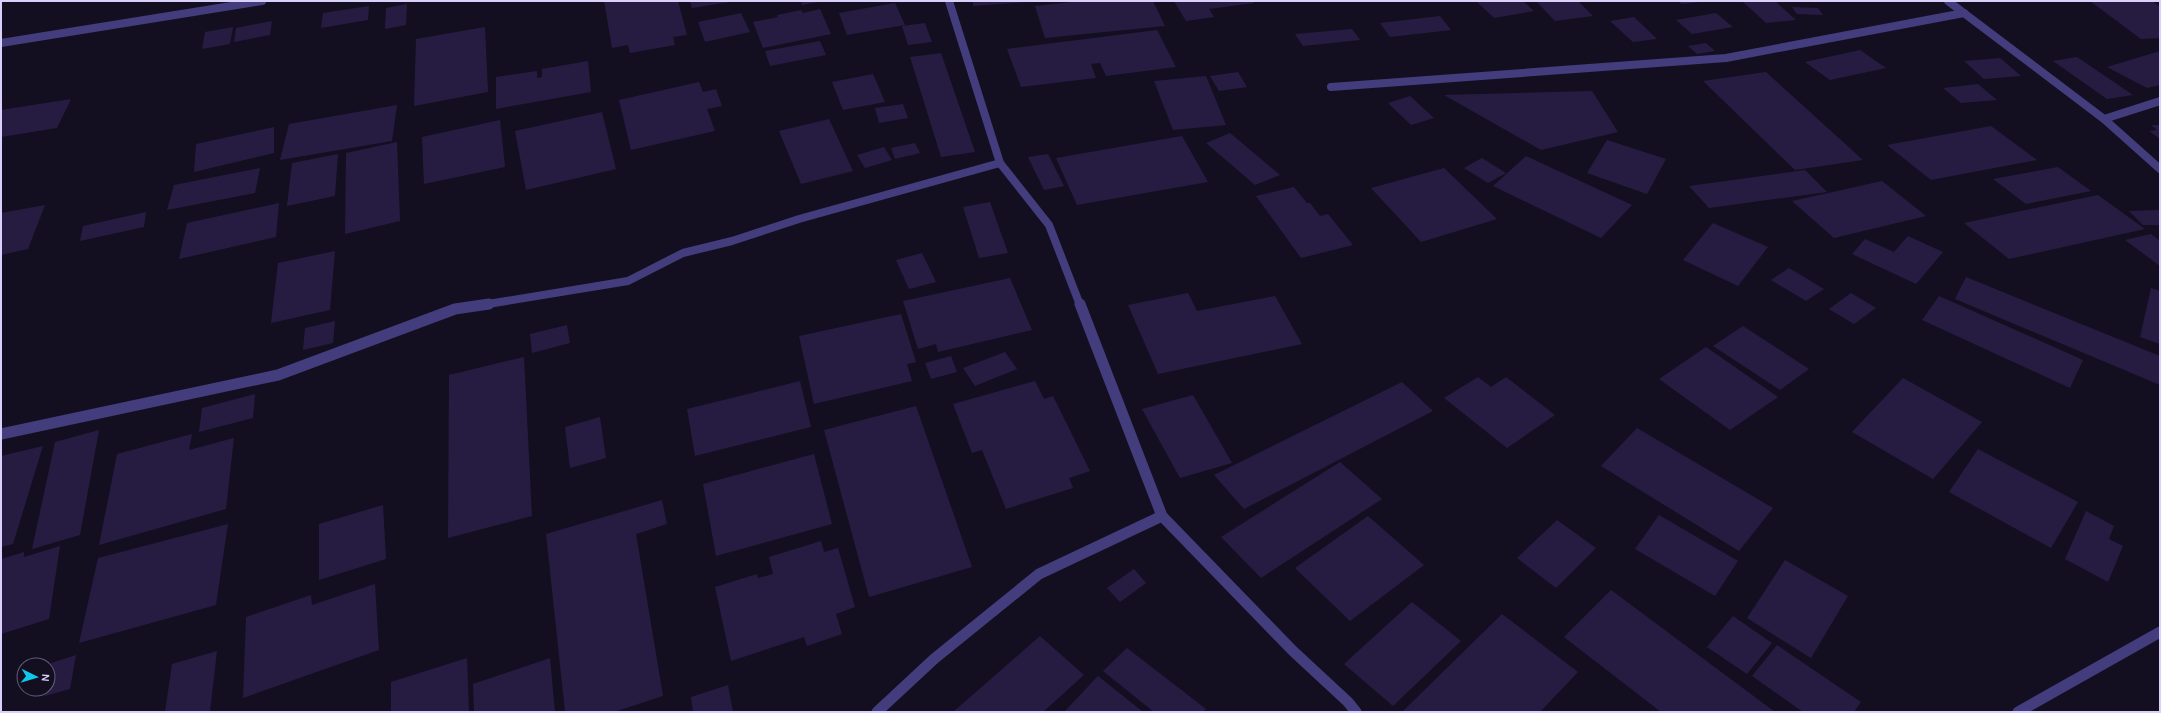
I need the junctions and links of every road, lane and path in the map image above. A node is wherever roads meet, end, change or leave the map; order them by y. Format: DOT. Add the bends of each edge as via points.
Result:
graph roads {
  1 [pos="262,1"];
  2 [pos="949,1"];
  3 [pos="1948,1"];
  4 [pos="1964,13"];
  5 [pos="1,43"];
  6 [pos="1331,87"];
  7 [pos="2160,100"];
  8 [pos="2104,119"];
  9 [pos="1000,163"];
  10 [pos="2160,169"];
  11 [pos="1,434"];
  12 [pos="1162,516"];
  13 [pos="2160,632"];
  14 [pos="877,712"];
  15 [pos="1356,712"];
  16 [pos="2018,712"];
  1 -- 5 [label="street"];
  2 -- 9 [label="street"];
  3 -- 4 [label="street"];
  4 -- 6 [label="street" via="1726,58"];
  4 -- 8 [label="street"];
  7 -- 8 [label="street"];
  8 -- 10 [label="street"];
  9 -- 11 [label="street" via="683,253 628,282 455,308 278,375"];
  9 -- 12 [label="street" via="1049,225"];
  12 -- 14 [label="street" via="1039,574 934,659"];
  12 -- 15 [label="street"];
  13 -- 16 [label="street"];
}
